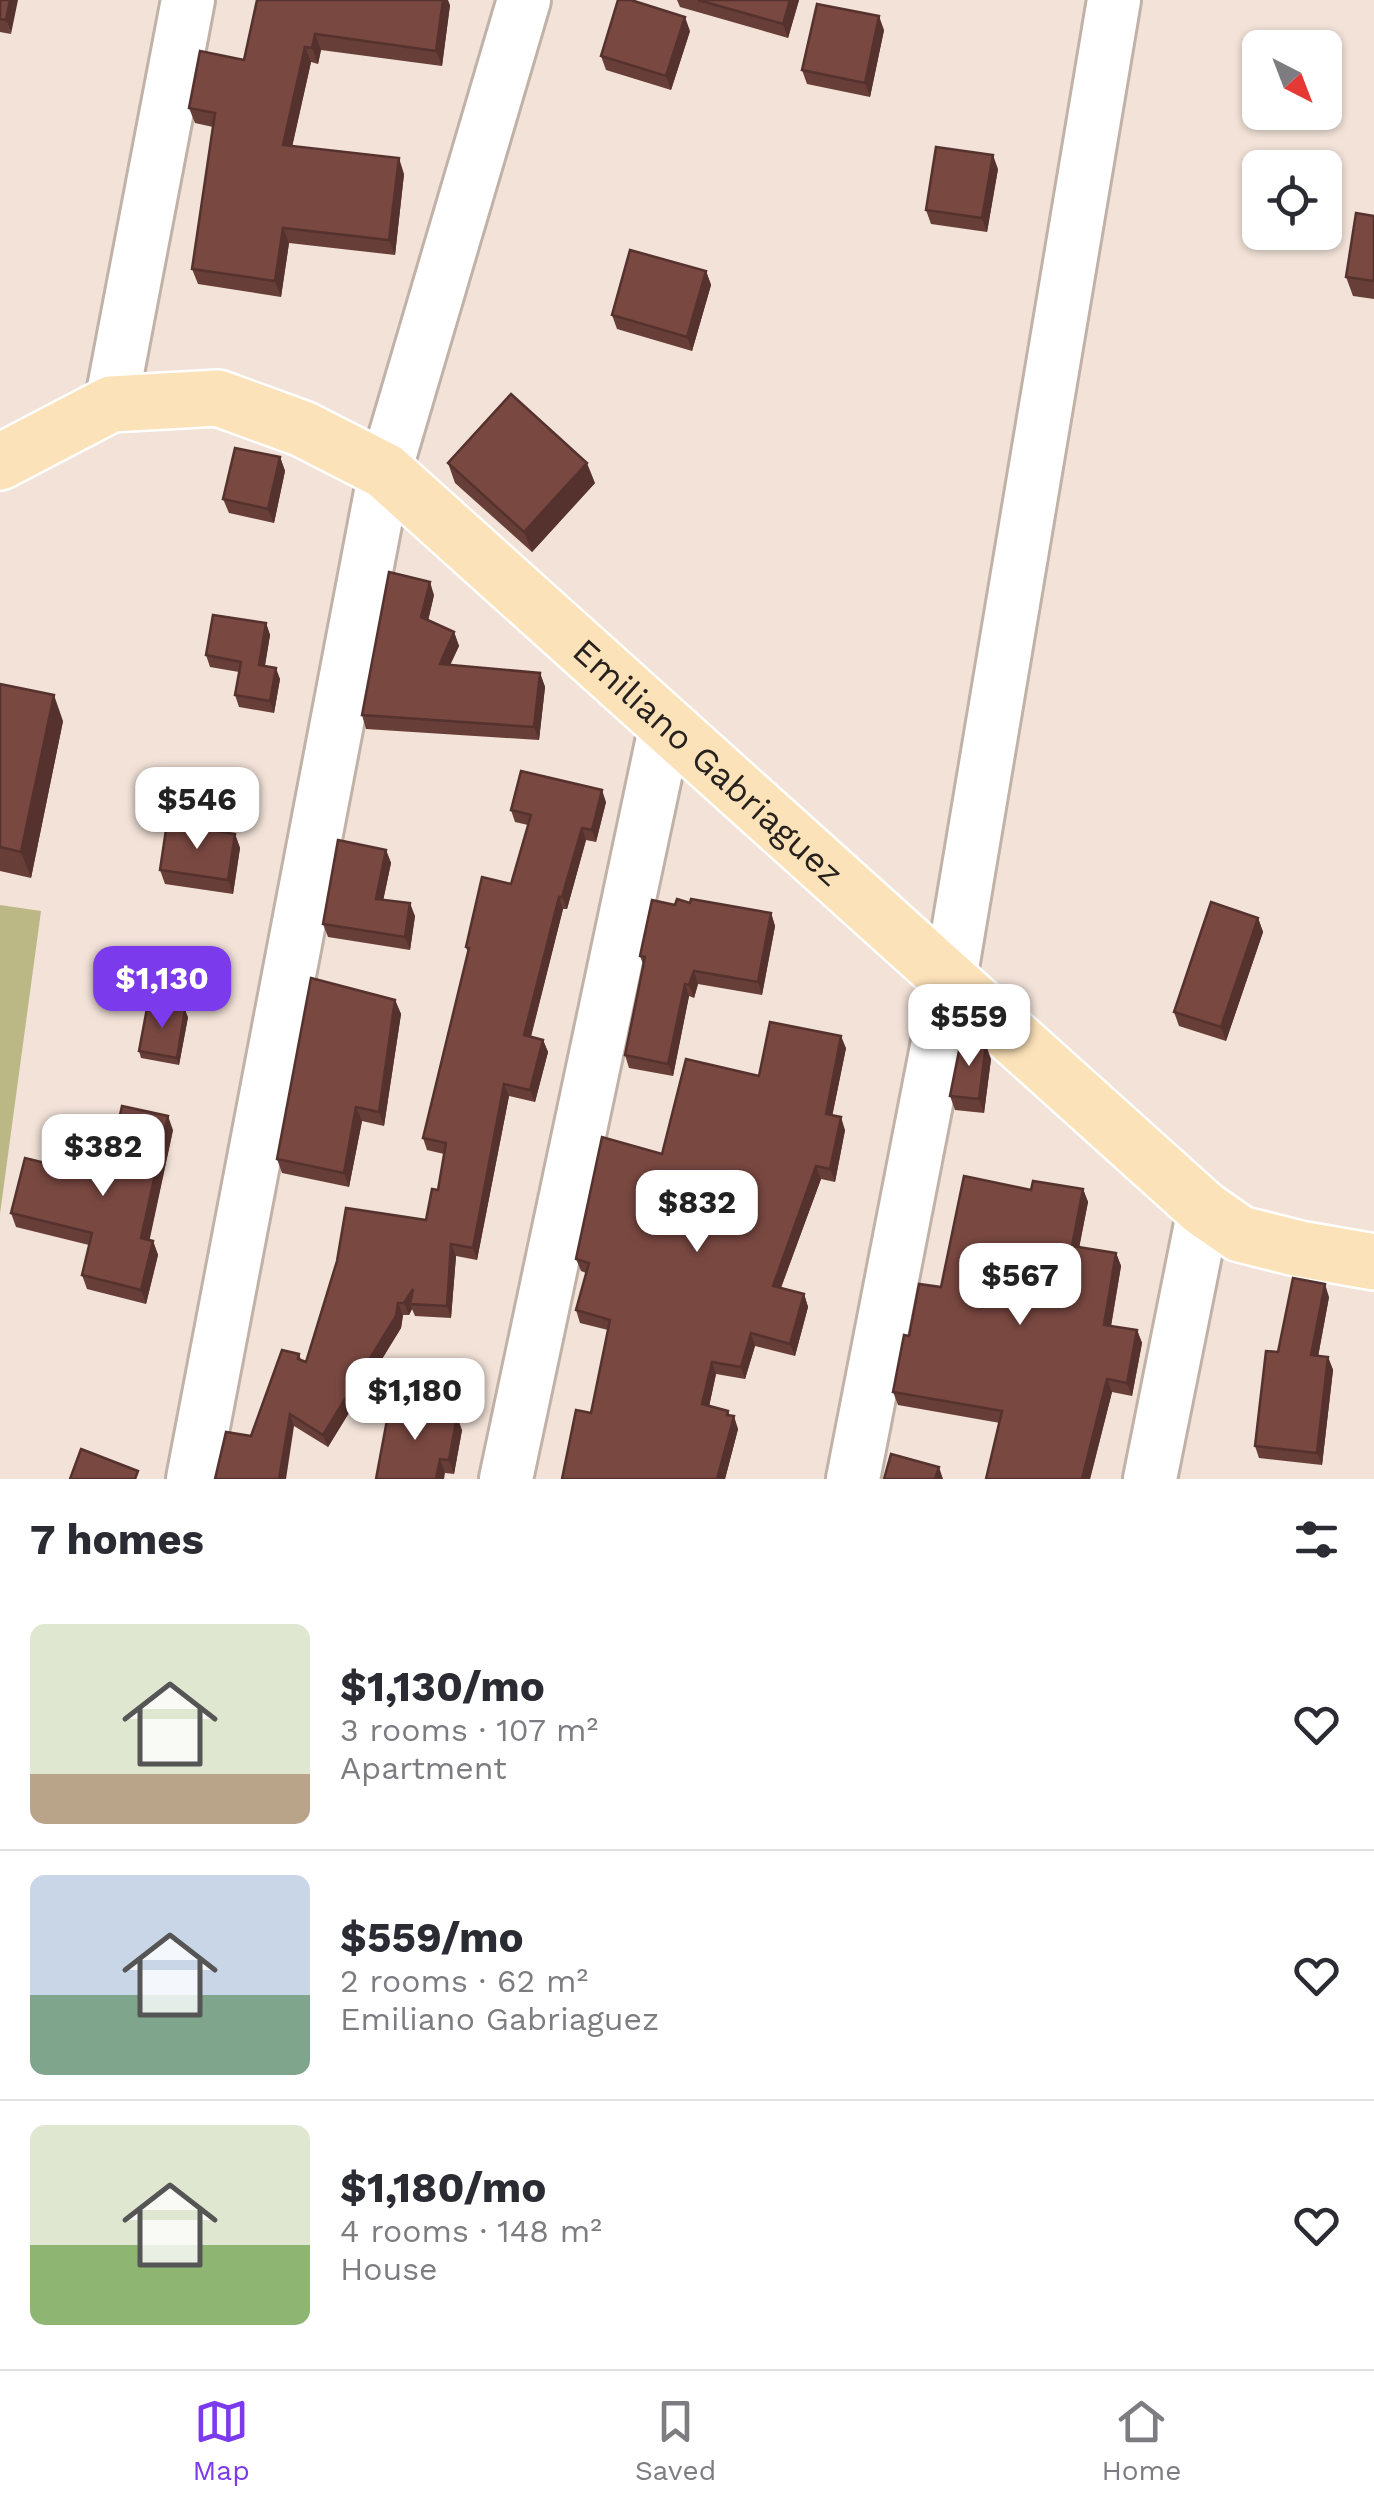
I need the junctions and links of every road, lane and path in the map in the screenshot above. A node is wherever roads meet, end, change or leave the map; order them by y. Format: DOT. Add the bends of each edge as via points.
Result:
graph roads {
  1 [pos="188,0"];
  2 [pos="524,0"];
  3 [pos="1114,0"];
  4 [pos="111,404"];
  5 [pos="0,462"];
  6 [pos="385,470"];
  7 [pos="666,724"];
  8 [pos="950,980"];
  9 [pos="1204,1209"];
  10 [pos="1374,1262"];
  11 [pos="193,1479"];
  12 [pos="506,1479"];
  13 [pos="853,1479"];
  14 [pos="1150,1479"];
  1 -- 4 [label="street"];
  2 -- 6 [label="street"];
  3 -- 8 [label="street"];
  4 -- 5 [label="main road, Emiliano Gabriaguez"];
  4 -- 6 [label="main road, Emiliano Gabriaguez" via="218,398 304,429"];
  6 -- 7 [label="main road, Emiliano Gabriaguez"];
  6 -- 11 [label="street"];
  7 -- 8 [label="main road, Emiliano Gabriaguez"];
  7 -- 12 [label="street"];
  8 -- 9 [label="main road, Emiliano Gabriaguez"];
  8 -- 13 [label="street"];
  9 -- 10 [label="main road, Emiliano Gabriaguez" via="1240,1234"];
  9 -- 14 [label="street"];
}
